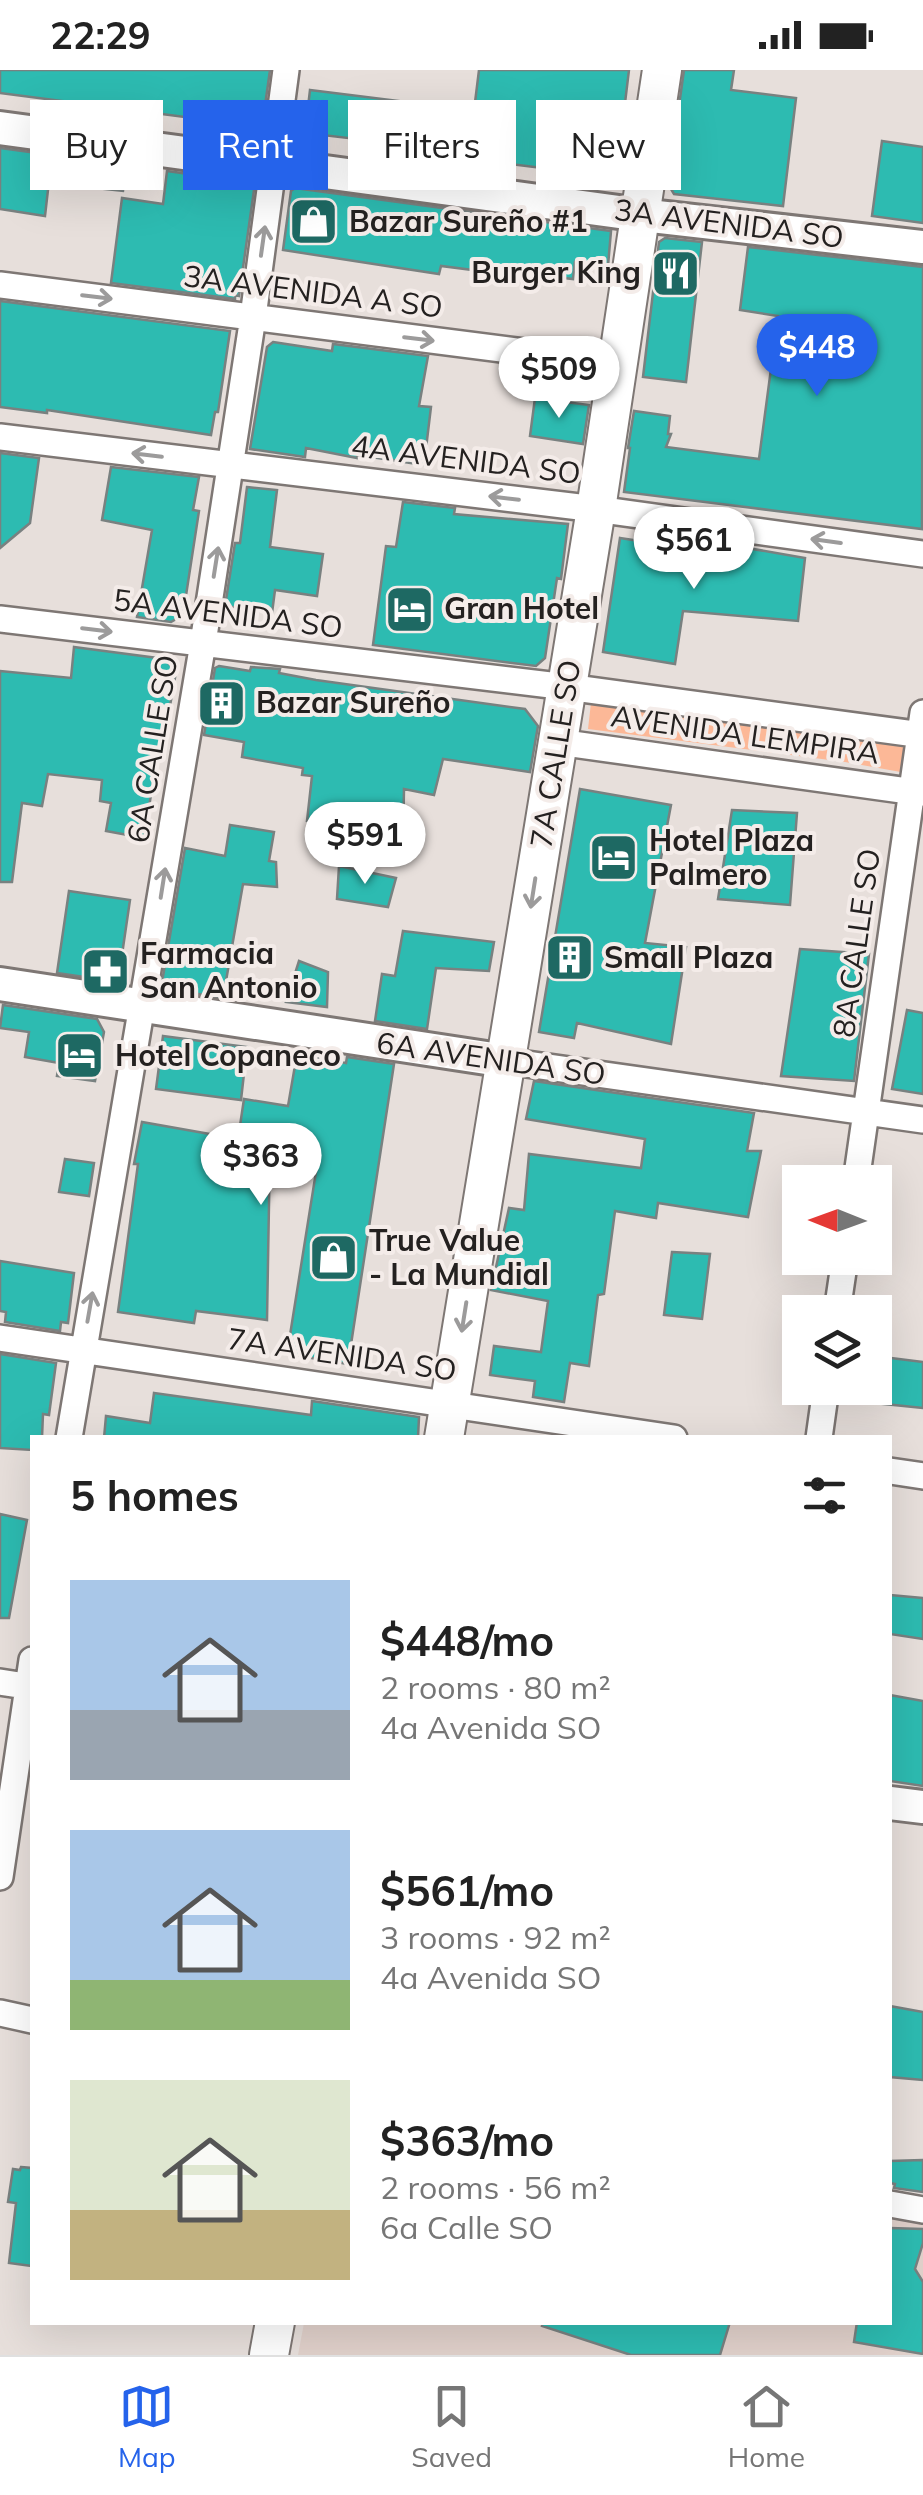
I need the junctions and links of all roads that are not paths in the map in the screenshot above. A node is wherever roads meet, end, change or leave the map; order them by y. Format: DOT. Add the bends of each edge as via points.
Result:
graph roads {
  1 [pos="286,70"];
  2 [pos="662,70"];
  3 [pos="282,100"];
  4 [pos="0,128"];
  5 [pos="183,153"];
  6 [pos="328,172"];
  7 [pos="270,190"];
  8 [pos="642,214"];
  9 [pos="923,246"];
  10 [pos="0,285"];
  11 [pos="253,318"];
  12 [pos="618,364"];
  13 [pos="0,437"];
  14 [pos="230,465"];
  15 [pos="596,508"];
  16 [pos="923,554"];
  17 [pos="0,619"];
  18 [pos="203,644"];
  19 [pos="567,687"];
  20 [pos="922,727"];
  21 [pos="558,742"];
  22 [pos="917,792"];
  23 [pos="0,984"];
  24 [pos="142,1007"];
  25 [pos="506,1062"];
  26 [pos="866,1112"];
  27 [pos="923,1120"];
  28 [pos="858,1165"];
  29 [pos="0,1338"];
  30 [pos="83,1351"];
  31 [pos="824,1405"];
  32 [pos="447,1420"];
  33 [pos="69,1435"];
  34 [pos="636,1435"];
  35 [pos="819,1435"];
  36 [pos="892,1471"];
  37 [pos="923,1476"];
  38 [pos="0,1682"];
  39 [pos="30,1686"];
  40 [pos="892,1802"];
  41 [pos="923,1808"];
  42 [pos="0,1878"];
  43 [pos="0,2012"];
  44 [pos="30,2020"];
  45 [pos="892,2204"];
  46 [pos="923,2210"];
  47 [pos="274,2325"];
  48 [pos="269,2355"];
  1 -- 3 [label="street, 6A CALLE SO"];
  2 -- 8 [label="main road, 7A CALLE SO"];
  4 -- 5 [label="street, 3A AVENIDA SO"];
  6 -- 8 [label="street, 3A AVENIDA SO"];
  11 -- 7 [label="street, 6A CALLE SO, one-way"];
  8 -- 9 [label="street, 3A AVENIDA SO"];
  8 -- 12 [label="main road, 7A CALLE SO"];
  10 -- 11 [label="street, 3A AVENIDA A SO, one-way"];
  11 -- 12 [label="street, 3A AVENIDA A SO, one-way"];
  11 -- 14 [label="street, 6A CALLE SO"];
  12 -- 15 [label="main road, 7A CALLE SO"];
  14 -- 13 [label="street, 4A AVENIDA SO, one-way"];
  15 -- 14 [label="street, 4A AVENIDA SO, one-way"];
  18 -- 14 [label="street, 6A CALLE SO, one-way"];
  16 -- 15 [label="street, 4A AVENIDA SO, one-way"];
  15 -- 19 [label="main road, 7A CALLE SO"];
  17 -- 18 [label="street, 5A AVENIDA SO, one-way"];
  18 -- 19 [label="street, 5A AVENIDA SO"];
  24 -- 18 [label="street, 6A CALLE SO, one-way"];
  19 -- 20 [label="street, AVENIDA LEMPIRA"];
  19 -- 21 [label="main road, 7A CALLE SO"];
  20 -- 22 [label="street, 8A CALLE SO"];
  21 -- 22 [label="street, AVENIDA LEMPIRA"];
  21 -- 25 [label="main road, 7A CALLE SO, one-way"];
  22 -- 26 [label="street, 8A CALLE SO"];
  23 -- 24 [label="street, 6A AVENIDA SO"];
  24 -- 25 [label="street, 6A AVENIDA SO"];
  30 -- 24 [label="street, 6A CALLE SO, one-way"];
  25 -- 26 [label="street, 6A AVENIDA SO"];
  25 -- 32 [label="main road, 7A CALLE SO, one-way"];
  26 -- 27 [label="street, 6A AVENIDA SO"];
  26 -- 28 [label="street, 8A CALLE SO"];
  29 -- 30 [label="street, 7A AVENIDA SO"];
  30 -- 32 [label="street, 7A AVENIDA SO"];
  30 -- 33 [label="street, 6A CALLE SO"];
  31 -- 35 [label="street"];
  32 -- 34 [label="street, 7A AVENIDA SO"];
  36 -- 37 [label="street"];
  38 -- 39 [label="street"];
  39 -- 42 [label="street"];
  40 -- 41 [label="street"];
  43 -- 44 [label="street"];
  45 -- 46 [label="street"];
  47 -- 48 [label="main road"];
}
